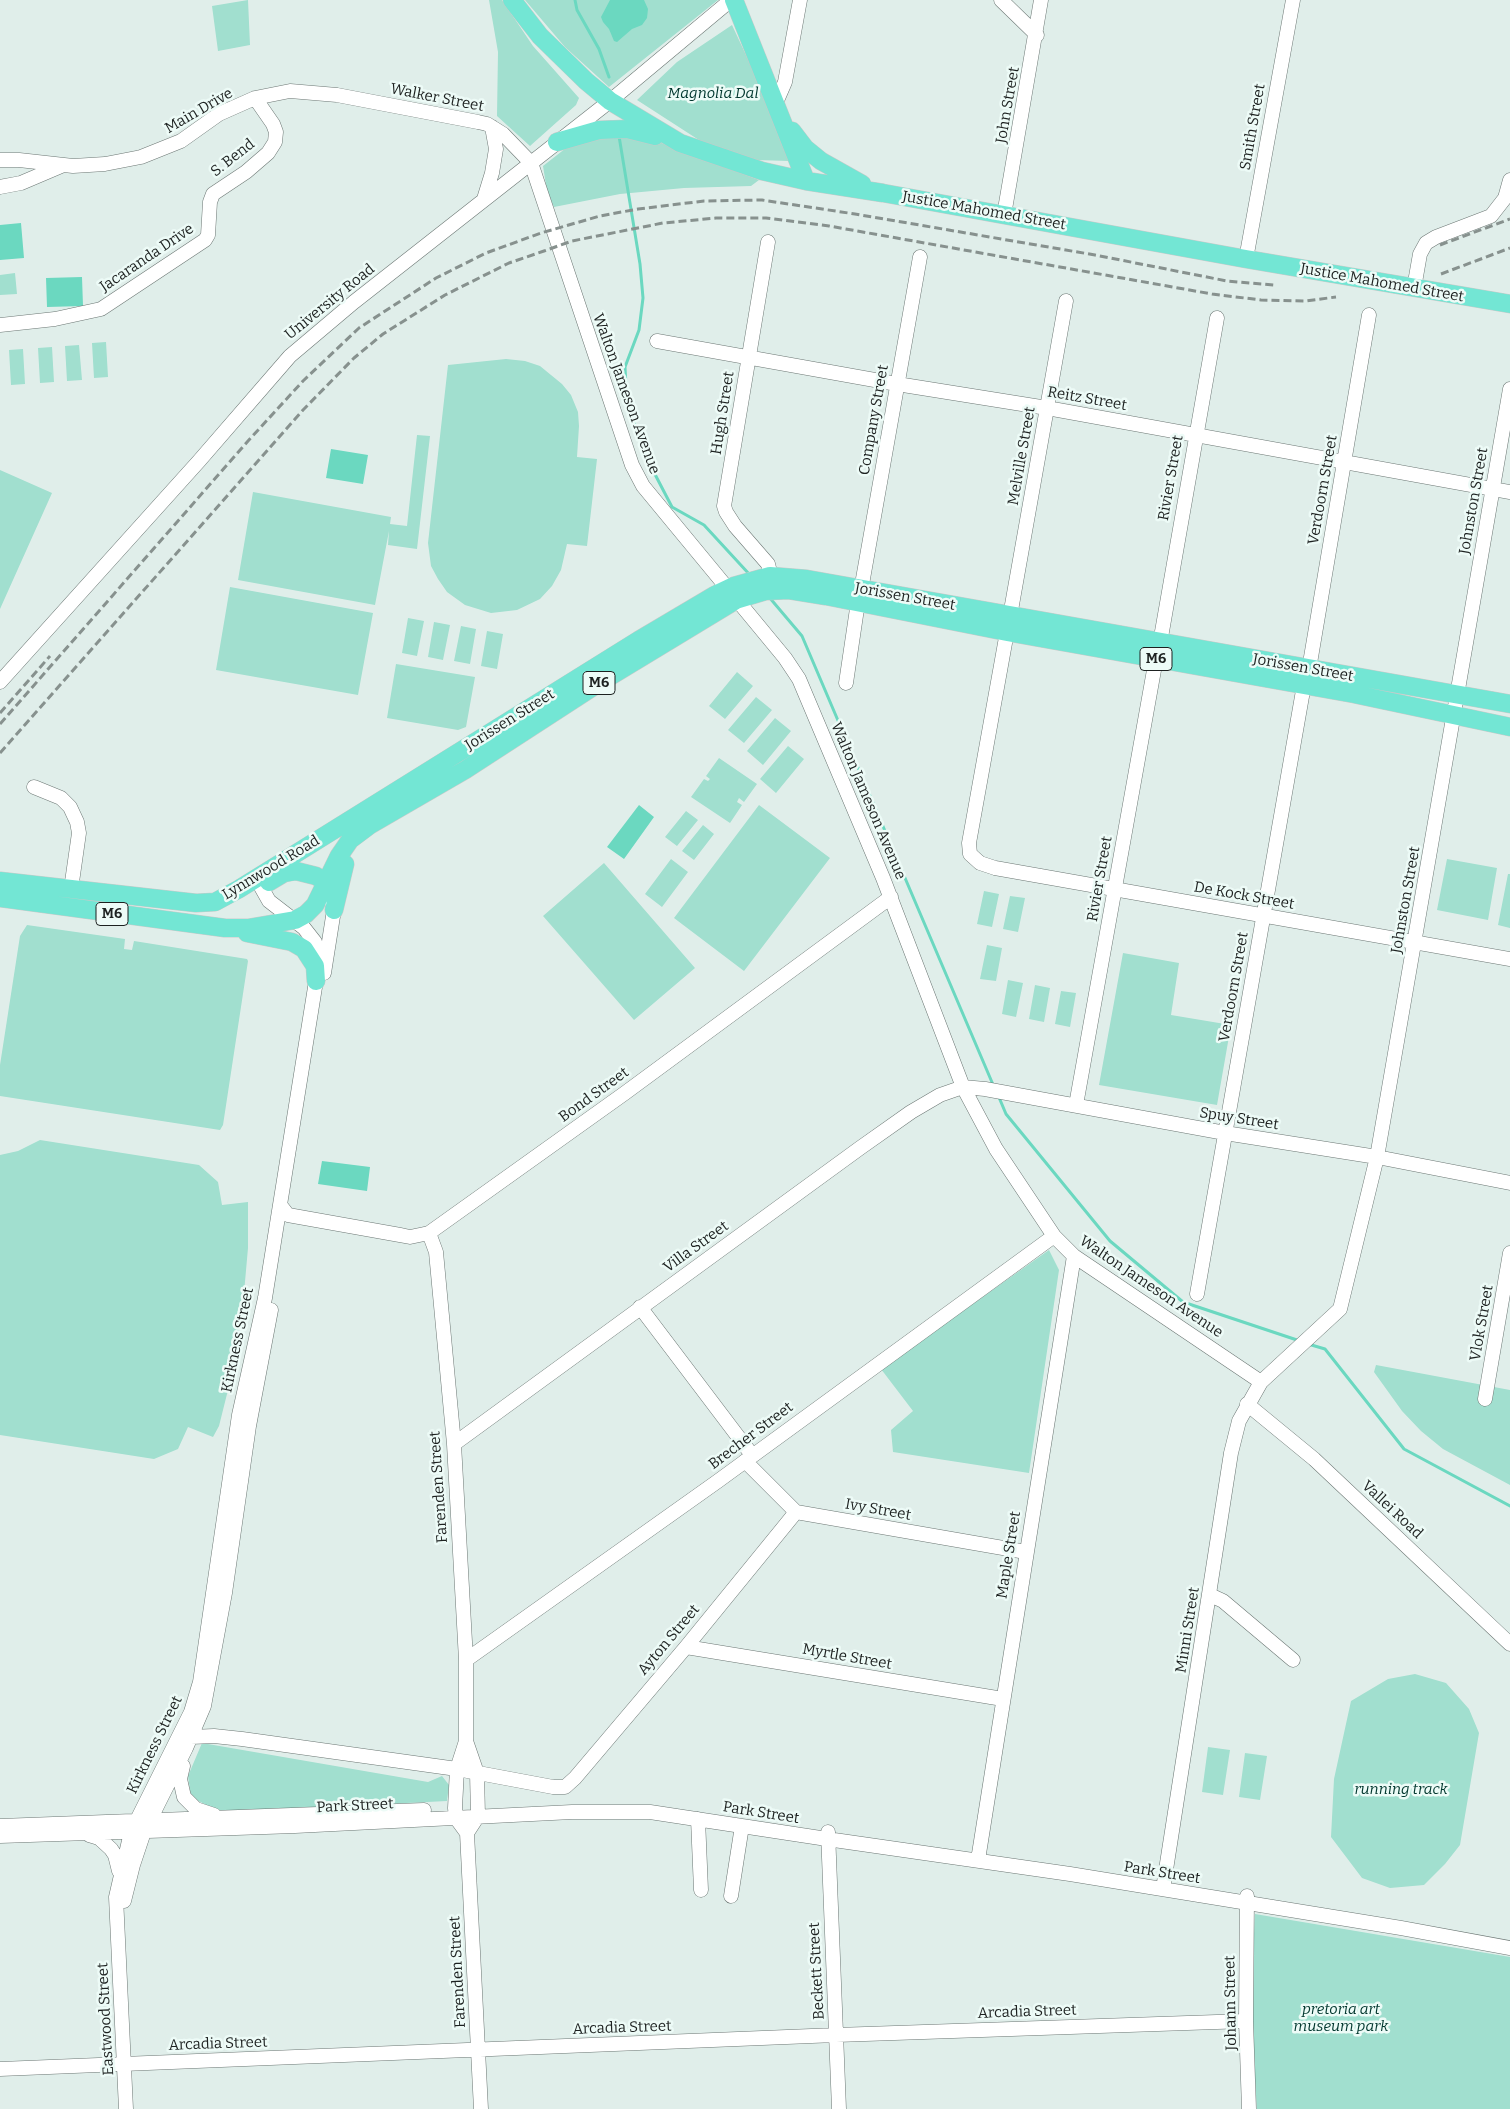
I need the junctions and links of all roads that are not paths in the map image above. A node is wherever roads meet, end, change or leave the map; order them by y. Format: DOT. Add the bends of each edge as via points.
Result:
graph roads {
  1 [pos="512,0"];
  2 [pos="732,0"];
  3 [pos="800,0"];
  4 [pos="1001,0"];
  5 [pos="1042,0"];
  6 [pos="1293,0"];
  7 [pos="1037,35"];
  8 [pos="255,98"];
  9 [pos="353,98"];
  10 [pos="610,101"];
  11 [pos="778,110"];
  12 [pos="492,128"];
  13 [pos="557,142"];
  14 [pos="680,143"];
  15 [pos="0,160"];
  16 [pos="531,163"];
  17 [pos="61,166"];
  18 [pos="1510,180"];
  19 [pos="806,181"];
  20 [pos="0,187"];
  21 [pos="883,193"];
  22 [pos="484,200"];
  23 [pos="1004,215"];
  24 [pos="209,220"];
  25 [pos="768,242"];
  26 [pos="920,257"];
  27 [pos="1246,259"];
  28 [pos="1414,288"];
  29 [pos="1066,301"];
  30 [pos="1510,304"];
  31 [pos="1369,315"];
  32 [pos="1217,318"];
  33 [pos="0,325"];
  34 [pos="657,341"];
  35 [pos="748,358"];
  36 [pos="897,384"];
  37 [pos="1510,389"];
  38 [pos="1047,408"];
  39 [pos="1195,435"];
  40 [pos="1344,462"];
  41 [pos="1492,489"];
  42 [pos="1510,492"];
  43 [pos="773,581"];
  44 [pos="734,593"];
  45 [pos="859,596"];
  46 [pos="1008,624"];
  47 [pos="1158,651"];
  48 [pos="1307,677"];
  49 [pos="0,682"];
  50 [pos="846,683"];
  51 [pos="1510,704"];
  52 [pos="1455,706"];
  53 [pos="1510,718"];
  54 [pos="1510,727"];
  55 [pos="455,754"];
  56 [pos="465,770"];
  57 [pos="34,787"];
  58 [pos="362,824"];
  59 [pos="974,859"];
  60 [pos="0,881"];
  61 [pos="259,882"];
  62 [pos="327,883"];
  63 [pos="71,888"];
  64 [pos="1115,889"];
  65 [pos="891,897"];
  66 [pos="0,898"];
  67 [pos="334,910"];
  68 [pos="1263,916"];
  69 [pos="295,920"];
  70 [pos="225,928"];
  71 [pos="1415,942"];
  72 [pos="1510,959"];
  73 [pos="316,981"];
  74 [pos="963,1087"];
  75 [pos="1076,1105"];
  76 [pos="1224,1133"];
  77 [pos="1377,1157"];
  78 [pos="1510,1183"];
  79 [pos="284,1210"];
  80 [pos="429,1233"];
  81 [pos="1054,1236"];
  82 [pos="1510,1252"];
  83 [pos="1074,1256"];
  84 [pos="1198,1294"];
  85 [pos="273,1300"];
  86 [pos="640,1307"];
  87 [pos="257,1332"];
  88 [pos="262,1360"];
  89 [pos="1262,1382"];
  90 [pos="1485,1399"];
  91 [pos="1247,1404"];
  92 [pos="454,1444"];
  93 [pos="748,1458"];
  94 [pos="796,1512"];
  95 [pos="1026,1552"];
  96 [pos="1210,1595"];
  97 [pos="1510,1644"];
  98 [pos="686,1647"];
  99 [pos="466,1660"];
  100 [pos="1293,1660"];
  101 [pos="1003,1699"];
  102 [pos="186,1739"];
  103 [pos="466,1741"];
  104 [pos="457,1769"];
  105 [pos="477,1773"];
  106 [pos="478,1812"];
  107 [pos="456,1813"];
  108 [pos="237,1818"];
  109 [pos="698,1819"];
  110 [pos="0,1826"];
  111 [pos="141,1826"];
  112 [pos="742,1826"];
  113 [pos="84,1833"];
  114 [pos="467,1833"];
  115 [pos="0,1836"];
  116 [pos="827,1836"];
  117 [pos="978,1857"];
  118 [pos="119,1877"];
  119 [pos="1164,1886"];
  120 [pos="701,1890"];
  121 [pos="731,1896"];
  122 [pos="1247,1900"];
  123 [pos="119,1927"];
  124 [pos="1510,1940"];
  125 [pos="1510,1948"];
  126 [pos="1246,2021"];
  127 [pos="836,2035"];
  128 [pos="479,2050"];
  129 [pos="125,2064"];
  130 [pos="0,2069"];
  131 [pos="126,2109"];
  132 [pos="482,2109"];
  133 [pos="839,2109"];
  134 [pos="1249,2109"];
  1 -- 10 [label="main road, Justice Mahomed Street" via="540,36"];
  2 -- 10 [label="street, University Road"];
  2 -- 11 [label="main road"];
  3 -- 11 [label="street"];
  4 -- 7 [label="street"];
  5 -- 7 [label="street, John Street"];
  6 -- 27 [label="street, Smith Street"];
  7 -- 23 [label="street, John Street"];
  8 -- 9 [label="street, Main Drive" via="290,92"];
  8 -- 17 [label="street, Main Drive" via="220,114 166,149 105,164"];
  8 -- 24 [label="street, S. Bend" via="273,124 275,142 268,153 246,172 214,194"];
  9 -- 12 [label="street, Walker Street" via="478,122"];
  10 -- 13 [label="street, University Road"];
  10 -- 14 [label="main road, Justice Mahomed Street"];
  11 -- 19 [label="main road"];
  11 -- 21 [label="main road" via="805,148 821,162"];
  12 -- 16 [label="street, Walker Street" via="503,134"];
  12 -- 22 [label="street" via="495,155"];
  13 -- 14 [label="main road" via="599,130 619,129"];
  13 -- 16 [label="street, University Road"];
  14 -- 19 [label="main road, Justice Mahomed Street" via="762,171"];
  15 -- 17 [label="street, Main Drive"];
  16 -- 22 [label="street, University Road"];
  16 -- 44 [label="street, Walton Jameson Avenue" via="632,465 643,486"];
  17 -- 20 [label="street, Main Drive" via="21,183"];
  18 -- 28 [label="street" via="1502,203 1490,216 1426,244 1420,254"];
  19 -- 21 [label="main road, Justice Mahomed Street"];
  21 -- 23 [label="main road, Justice Mahomed Street"];
  22 -- 49 [label="street, University Road" via="290,356"];
  23 -- 27 [label="main road, Justice Mahomed Street"];
  24 -- 33 [label="street, Jacaranda Drive" via="205,240 103,308 55,319"];
  25 -- 35 [label="street, Hugh Street"];
  26 -- 36 [label="street, Company Street"];
  27 -- 28 [label="main road, Justice Mahomed Street"];
  28 -- 30 [label="main road, Justice Mahomed Street"];
  29 -- 38 [label="street, Melville Street"];
  31 -- 40 [label="street, Verdoorn Street"];
  32 -- 39 [label="street, Rivier Street"];
  34 -- 35 [label="street, Reitz Street"];
  35 -- 36 [label="street, Reitz Street"];
  35 -- 43 [label="street, Hugh Street" via="724,506 735,526 768,564"];
  36 -- 38 [label="street, Reitz Street"];
  36 -- 45 [label="street, Company Street"];
  37 -- 41 [label="street, Johnston Street"];
  38 -- 39 [label="street, Reitz Street"];
  38 -- 46 [label="street, Melville Street"];
  39 -- 40 [label="street, Reitz Street"];
  39 -- 47 [label="street, Rivier Street"];
  40 -- 41 [label="street, Reitz Street"];
  40 -- 48 [label="street, Verdoorn Street"];
  41 -- 42 [label="street, Reitz Street"];
  41 -- 52 [label="street, Johnston Street"];
  43 -- 44 [label="main road, Jorissen Street / M6"];
  43 -- 45 [label="main road, Jorissen Street / M6"];
  44 -- 55 [label="main road, Jorissen Street / M6" via="639,640"];
  44 -- 56 [label="main road, Jorissen Street / M6"];
  44 -- 65 [label="street, Walton Jameson Avenue" via="799,679"];
  45 -- 46 [label="main road, Jorissen Street / M6"];
  45 -- 50 [label="street, Company Street"];
  46 -- 47 [label="main road, Jorissen Street / M6"];
  46 -- 59 [label="street, Melville Street" via="969,843 969,852"];
  47 -- 48 [label="main road, Jorissen Street / M6"];
  47 -- 64 [label="street, Rivier Street"];
  48 -- 52 [label="main road, Jorissen Street / M6"];
  48 -- 52 [label="main road, Jorissen Street / M6" via="1350,677"];
  48 -- 68 [label="street, Verdoorn Street"];
  51 -- 52 [label="main road, Jorissen Street / M6"];
  52 -- 53 [label="main road"];
  52 -- 54 [label="main road, Jorissen Street / M6"];
  52 -- 71 [label="street, Johnston Street"];
  55 -- 56 [label="main road"];
  55 -- 58 [label="main road, Jorissen Street / M6"];
  56 -- 58 [label="main road, Jorissen Street / M6"];
  57 -- 63 [label="street" via="61,798 77,822 80,833"];
  58 -- 61 [label="main road, Lynnwood Road / M6"];
  58 -- 62 [label="main road, Lynnwood Road / M6" via="339,856"];
  58 -- 67 [label="main road" via="342,872"];
  59 -- 64 [label="street, De Kock Street" via="995,868"];
  60 -- 63 [label="main road, Lynnwood Road / M6"];
  61 -- 62 [label="main road" via="290,871 306,872"];
  61 -- 63 [label="main road, Lynnwood Road / M6" via="208,903"];
  61 -- 69 [label="street, Kirkness Street" via="269,901"];
  62 -- 67 [label="street, Kirkness Street"];
  62 -- 69 [label="main road, Lynnwood Road / M6" via="314,905"];
  64 -- 68 [label="street, De Kock Street"];
  64 -- 75 [label="street, Rivier Street"];
  65 -- 74 [label="street, Walton Jameson Avenue"];
  65 -- 80 [label="street, Bond Street"];
  66 -- 70 [label="main road, Lynnwood Road / M6"];
  67 -- 79 [label="street, Kirkness Street"];
  68 -- 71 [label="street, De Kock Street"];
  68 -- 76 [label="street, Verdoorn Street"];
  69 -- 70 [label="main road, Lynnwood Road / M6" via="248,928"];
  69 -- 73 [label="street, Kirkness Street" via="315,942"];
  70 -- 73 [label="main road" via="298,945 310,956"];
  71 -- 72 [label="street, De Kock Street"];
  71 -- 77 [label="street, Johnston Street"];
  73 -- 79 [label="street, Kirkness Street"];
  74 -- 75 [label="street, Spuy Street"];
  74 -- 81 [label="street, Walton Jameson Avenue" via="996,1149"];
  74 -- 86 [label="street, Villa Street" via="940,1095 911,1112"];
  75 -- 76 [label="street, Spuy Street"];
  76 -- 77 [label="street, Spuy Street"];
  76 -- 84 [label="street, Verdoorn Street"];
  77 -- 78 [label="street, Spuy Street"];
  77 -- 89 [label="street, Johnston Street" via="1340,1309"];
  79 -- 80 [label="street, Bond Street" via="400,1235"];
  79 -- 85 [label="street, Kirkness Street"];
  79 -- 87 [label="street, Kirkness Street" via="277,1226"];
  80 -- 92 [label="street, Farenden Street" via="436,1252"];
  81 -- 83 [label="street, Walton Jameson Avenue"];
  81 -- 93 [label="street, Brecher Street"];
  82 -- 90 [label="street, Vlok Street"];
  83 -- 89 [label="street, Walton Jameson Avenue"];
  83 -- 95 [label="street, Maple Street"];
  85 -- 87 [label="street" via="266,1321"];
  85 -- 88 [label="street, Kirkness Street"];
  86 -- 92 [label="street, Villa Street"];
  86 -- 93 [label="street"];
  87 -- 88 [label="street"];
  87 -- 102 [label="street, Kirkness Street" via="239,1415 200,1682"];
  88 -- 102 [label="street, Kirkness Street" via="212,1671 204,1706"];
  89 -- 91 [label="street, Minni Street"];
  91 -- 96 [label="street, Minni Street" via="1239,1420 1231,1453"];
  91 -- 97 [label="street, Vallei Road" via="1314,1459"];
  92 -- 99 [label="street, Farenden Street"];
  93 -- 94 [label="street"];
  93 -- 99 [label="street, Brecher Street"];
  94 -- 95 [label="street, Ivy Street"];
  94 -- 98 [label="street, Ayton Street"];
  95 -- 101 [label="street, Maple Street"];
  96 -- 100 [label="street" via="1224,1601"];
  96 -- 119 [label="street, Minni Street"];
  98 -- 101 [label="street, Myrtle Street"];
  98 -- 105 [label="street, Ayton Street" via="565,1787"];
  99 -- 103 [label="street, Farenden Street"];
  101 -- 117 [label="street, Maple Street"];
  102 -- 104 [label="street" via="214,1736 242,1739"];
  102 -- 108 [label="street" via="180,1779 184,1797 202,1812"];
  102 -- 111 [label="street, Kirkness Street"];
  103 -- 104 [label="street, Farenden Street"];
  103 -- 105 [label="street, Farenden Street"];
  104 -- 105 [label="street"];
  104 -- 107 [label="street, Farenden Street"];
  105 -- 106 [label="street, Farenden Street"];
  106 -- 107 [label="street, Park Street"];
  106 -- 109 [label="street, Park Street" via="623,1811"];
  106 -- 114 [label="street"];
  106 -- 116 [label="street, Park Street" via="571,1803 638,1802"];
  107 -- 108 [label="street, Park Street"];
  107 -- 111 [label="street, Park Street"];
  107 -- 114 [label="street"];
  108 -- 111 [label="street, Park Street"];
  109 -- 112 [label="street, Park Street"];
  109 -- 120 [label="street"];
  110 -- 111 [label="street, Park Street"];
  111 -- 113 [label="street, Park Street"];
  111 -- 118 [label="street, Eastwood Street"];
  111 -- 123 [label="street, Eastwood Street"];
  112 -- 116 [label="street, Park Street"];
  112 -- 121 [label="street"];
  113 -- 115 [label="street, Park Street"];
  113 -- 118 [label="street" via="100,1838 111,1849"];
  114 -- 128 [label="street, Farenden Street"];
  116 -- 117 [label="street, Park Street"];
  116 -- 127 [label="street, Beckett Street"];
  117 -- 119 [label="street, Park Street"];
  118 -- 123 [label="street, Eastwood Street" via="115,1902"];
  119 -- 122 [label="street, Park Street"];
  122 -- 124 [label="street, Park Street"];
  122 -- 125 [label="street, Park Street"];
  122 -- 126 [label="street, Johann Street"];
  123 -- 129 [label="street, Eastwood Street"];
  126 -- 127 [label="street, Arcadia Street"];
  126 -- 134 [label="street, Johann Street"];
  127 -- 128 [label="street, Arcadia Street"];
  127 -- 133 [label="street, Beckett Street"];
  128 -- 129 [label="street, Arcadia Street"];
  128 -- 132 [label="street, Farenden Street"];
  129 -- 130 [label="street, Arcadia Street"];
  129 -- 131 [label="street, Eastwood Street"];
}
